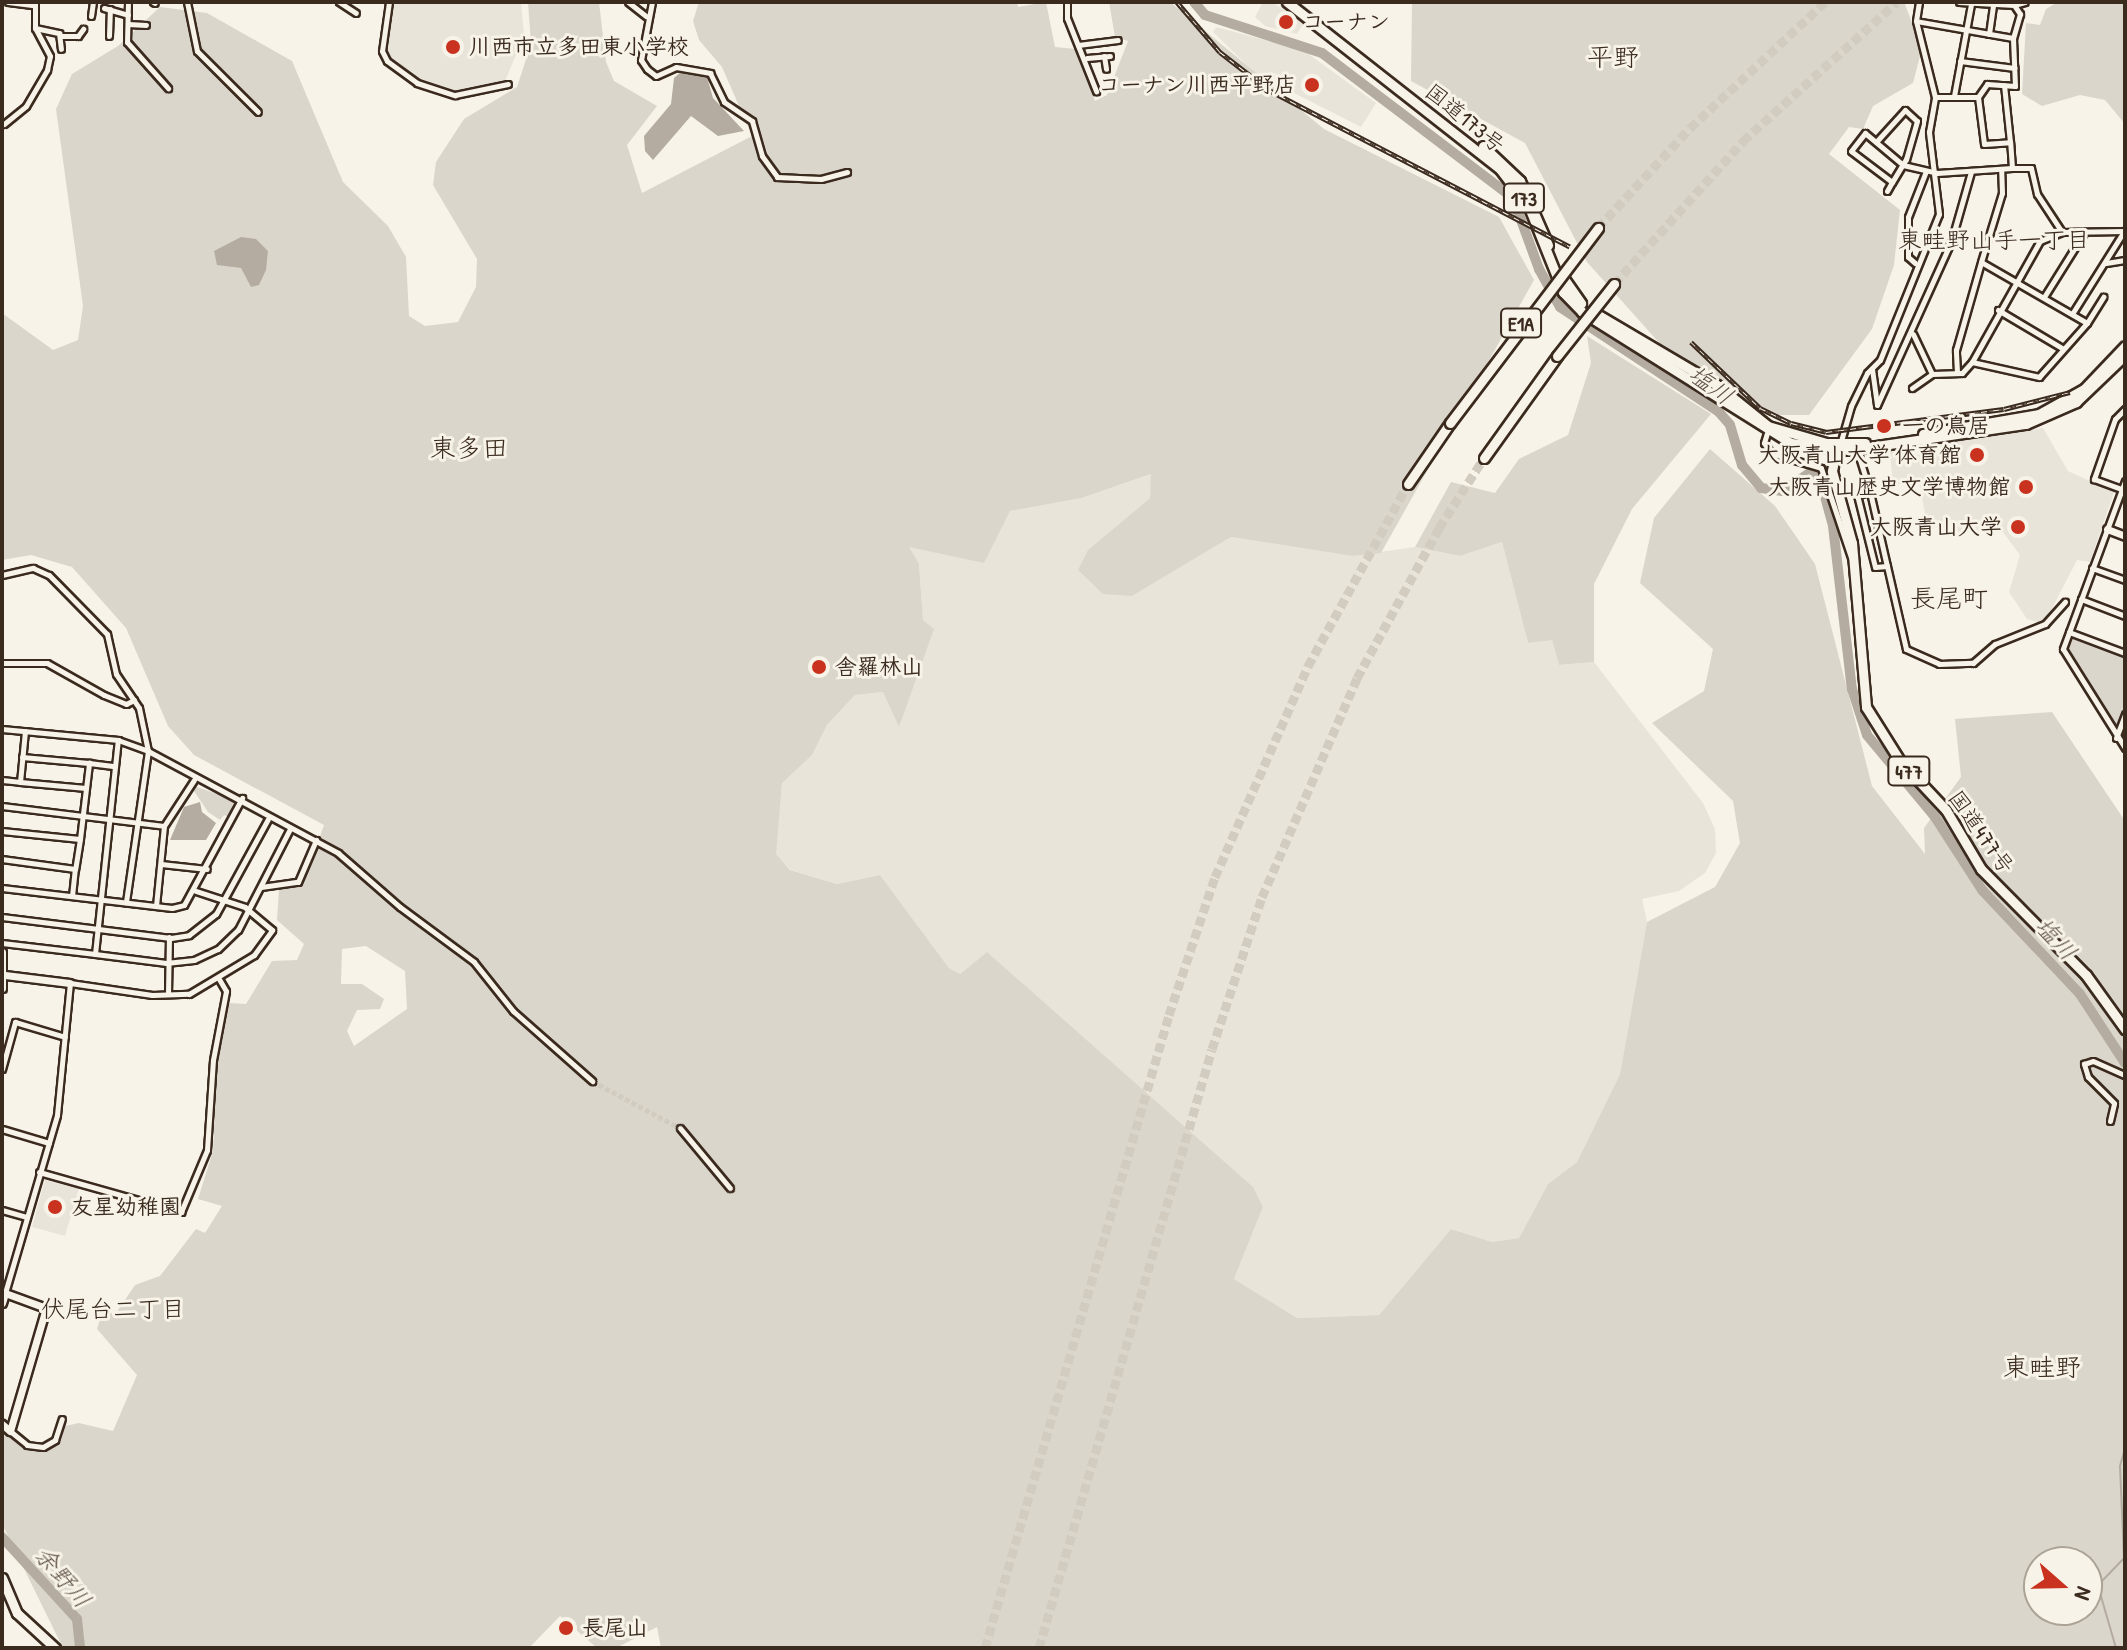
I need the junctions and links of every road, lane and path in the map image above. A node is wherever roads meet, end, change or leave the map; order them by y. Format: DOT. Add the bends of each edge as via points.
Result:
graph roads {
  1 [pos="8,2"];
  2 [pos="93,2"];
  3 [pos="128,2"];
  4 [pos="187,2"];
  5 [pos="339,2"];
  6 [pos="389,2"];
  7 [pos="628,2"];
  8 [pos="652,2"];
  9 [pos="1067,2"];
  10 [pos="1287,2"];
  11 [pos="1297,2"];
  12 [pos="1919,2"];
  13 [pos="1959,2"];
  14 [pos="2025,2"];
  15 [pos="34,4"];
  16 [pos="1971,4"];
  17 [pos="1993,5"];
  18 [pos="2014,5"];
  19 [pos="356,13"];
  20 [pos="128,15"];
  21 [pos="91,16"];
  22 [pos="646,16"];
  23 [pos="1916,21"];
  24 [pos="128,24"];
  25 [pos="146,25"];
  26 [pos="35,28"];
  27 [pos="83,29"];
  28 [pos="1965,32"];
  29 [pos="1989,34"];
  30 [pos="62,36"];
  31 [pos="109,36"];
  32 [pos="2013,38"];
  33 [pos="1118,40"];
  34 [pos="1078,45"];
  35 [pos="61,49"];
  36 [pos="1087,58"];
  37 [pos="1960,61"];
  38 [pos="2015,68"];
  39 [pos="1106,69"];
  40 [pos="508,84"];
  41 [pos="2004,85"];
  42 [pos="168,88"];
  43 [pos="1096,91"];
  44 [pos="1954,96"];
  45 [pos="1935,97"];
  46 [pos="1978,97"];
  47 [pos="258,112"];
  48 [pos="4,124"];
  49 [pos="1876,142"];
  50 [pos="2010,142"];
  51 [pos="1903,165"];
  52 [pos="2012,168"];
  53 [pos="2001,169"];
  54 [pos="1926,171"];
  55 [pos="847,172"];
  56 [pos="1971,172"];
  57 [pos="1937,173"];
  58 [pos="1892,182"];
  59 [pos="1887,191"];
  60 [pos="1598,228"];
  61 [pos="2125,231"];
  62 [pos="2062,232"];
  63 [pos="2084,232"];
  64 [pos="2125,260"];
  65 [pos="1981,262"];
  66 [pos="1915,263"];
  67 [pos="2105,263"];
  68 [pos="2014,280"];
  69 [pos="1614,284"];
  70 [pos="2044,297"];
  71 [pos="2103,297"];
  72 [pos="1998,310"];
  73 [pos="2072,314"];
  74 [pos="2087,323"];
  75 [pos="1913,334"];
  76 [pos="2125,346"];
  77 [pos="2063,348"];
  78 [pos="2125,355"];
  79 [pos="1972,362"];
  80 [pos="1872,369"];
  81 [pos="1957,372"];
  82 [pos="1932,374"];
  83 [pos="1912,388"];
  84 [pos="2125,409"];
  85 [pos="1767,433"];
  86 [pos="1838,447"];
  87 [pos="1857,450"];
  88 [pos="1484,458"];
  89 [pos="2125,481"];
  90 [pos="1408,484"];
  91 [pos="2123,490"];
  92 [pos="1870,492"];
  93 [pos="1857,495"];
  94 [pos="1839,499"];
  95 [pos="2107,529"];
  96 [pos="2125,536"];
  97 [pos="1854,561"];
  98 [pos="1887,566"];
  99 [pos="2092,568"];
  100 [pos="2,575"];
  101 [pos="2125,580"];
  102 [pos="2081,599"];
  103 [pos="2065,602"];
  104 [pos="2125,616"];
  105 [pos="2069,632"];
  106 [pos="2125,653"];
  107 [pos="2,663"];
  108 [pos="134,700"];
  109 [pos="2125,714"];
  110 [pos="2,729"];
  111 [pos="25,731"];
  112 [pos="2116,738"];
  113 [pos="118,740"];
  114 [pos="2125,748"];
  115 [pos="148,751"];
  116 [pos="22,757"];
  117 [pos="89,763"];
  118 [pos="115,766"];
  119 [pos="2,780"];
  120 [pos="194,780"];
  121 [pos="20,782"];
  122 [pos="86,788"];
  123 [pos="242,798"];
  124 [pos="2,806"];
  125 [pos="84,815"];
  126 [pos="109,818"];
  127 [pos="268,819"];
  128 [pos="136,822"];
  129 [pos="164,826"];
  130 [pos="290,829"];
  131 [pos="2,831"];
  132 [pos="80,839"];
  133 [pos="316,840"];
  134 [pos="2,859"];
  135 [pos="161,864"];
  136 [pos="75,869"];
  137 [pos="207,869"];
  138 [pos="260,887"];
  139 [pos="2,888"];
  140 [pos="196,891"];
  141 [pos="72,896"];
  142 [pos="101,899"];
  143 [pos="224,900"];
  144 [pos="126,902"];
  145 [pos="156,906"];
  146 [pos="249,910"];
  147 [pos="2,917"];
  148 [pos="97,928"];
  149 [pos="169,937"];
  150 [pos="2,943"];
  151 [pos="2,952"];
  152 [pos="95,954"];
  153 [pos="166,963"];
  154 [pos="5,975"];
  155 [pos="219,979"];
  156 [pos="70,983"];
  157 [pos="2,988"];
  158 [pos="168,994"];
  159 [pos="2125,1029"];
  160 [pos="65,1037"];
  161 [pos="2,1069"];
  162 [pos="2125,1075"];
  163 [pos="592,1081"];
  164 [pos="2110,1121"];
  165 [pos="680,1128"];
  166 [pos="2,1129"];
  167 [pos="49,1143"];
  168 [pos="39,1172"];
  169 [pos="730,1188"];
  170 [pos="2,1210"];
  171 [pos="27,1217"];
  172 [pos="4,1292"];
  173 [pos="2,1303"];
  174 [pos="62,1419"];
  175 [pos="2,1424"];
  176 [pos="10,1431"];
  177 [pos="2,1578"];
  178 [pos="55,1648"];
  1 -- 15 [label="street"];
  2 -- 21 [label="street"];
  3 -- 20 [label="street"];
  4 -- 47 [label="street" via="197,51"];
  5 -- 19 [label="street"];
  6 -- 40 [label="street" via="382,51 387,61 417,83 455,95"];
  7 -- 22 [label="street"];
  8 -- 22 [label="street"];
  9 -- 34 [label="street"];
  10 -- 85 [label="highway, 国道173号 / 173" via="1500,169 1529,207 1563,292 1582,312 1695,380"];
  11 -- 86 [label="highway, 国道173号 / 173" via="1520,181 1534,204 1553,260 1580,302 1707,378 1768,426"];
  12 -- 23 [label="street"];
  13 -- 16 [label="street"];
  14 -- 18 [label="street"];
  15 -- 26 [label="street"];
  16 -- 17 [label="street"];
  16 -- 28 [label="street"];
  17 -- 18 [label="street"];
  17 -- 29 [label="street"];
  18 -- 32 [label="street" via="2020,14"];
  20 -- 24 [label="street"];
  20 -- 31 [label="street" via="107,8"];
  22 -- 55 [label="street" via="642,64 656,76 676,67 710,73 724,102 752,121 762,156 777,177 802,180"];
  23 -- 28 [label="street"];
  23 -- 45 [label="street"];
  24 -- 25 [label="street"];
  24 -- 42 [label="street" via="129,45"];
  26 -- 30 [label="street" via="52,28"];
  26 -- 48 [label="street" via="50,56 47,70 26,106"];
  27 -- 30 [label="street" via="78,36"];
  28 -- 29 [label="street"];
  28 -- 37 [label="street"];
  29 -- 32 [label="street"];
  30 -- 35 [label="street"];
  32 -- 38 [label="street"];
  33 -- 34 [label="street"];
  34 -- 36 [label="street"];
  36 -- 39 [label="street" via="1107,56"];
  36 -- 43 [label="street" via="1086,73"];
  37 -- 38 [label="street"];
  37 -- 44 [label="street"];
  38 -- 41 [label="street" via="2015,86"];
  41 -- 46 [label="street" via="1987,84"];
  41 -- 50 [label="street"];
  44 -- 45 [label="street"];
  44 -- 46 [label="street"];
  45 -- 57 [label="street" via="1929,119"];
  46 -- 50 [label="street" via="1984,144"];
  49 -- 51 [label="street"];
  49 -- 51 [label="street" via="1905,110 1917,121"];
  49 -- 58 [label="street" via="1865,133 1851,151"];
  50 -- 52 [label="street"];
  51 -- 54 [label="street"];
  51 -- 58 [label="street"];
  52 -- 53 [label="street"];
  52 -- 62 [label="street" via="2031,168 2037,194"];
  53 -- 56 [label="street"];
  53 -- 65 [label="street" via="2002,193"];
  54 -- 57 [label="street"];
  54 -- 66 [label="street" via="1908,217 1908,257"];
  56 -- 57 [label="street"];
  56 -- 75 [label="street" via="1963,211"];
  57 -- 66 [label="street" via="1939,214"];
  58 -- 59 [label="street"];
  60 -- 90 [label="highway, E1A, bridge"];
  61 -- 63 [label="street"];
  61 -- 67 [label="street"];
  62 -- 63 [label="street"];
  62 -- 68 [label="street" via="2040,241"];
  63 -- 70 [label="street"];
  64 -- 67 [label="street"];
  65 -- 68 [label="street"];
  65 -- 81 [label="street" via="1956,350"];
  66 -- 80 [label="street"];
  67 -- 73 [label="street"];
  68 -- 70 [label="street"];
  68 -- 72 [label="street"];
  69 -- 88 [label="highway, E1A, bridge"];
  70 -- 73 [label="street"];
  71 -- 74 [label="street"];
  72 -- 77 [label="street"];
  72 -- 79 [label="street"];
  73 -- 74 [label="street"];
  74 -- 77 [label="street"];
  75 -- 80 [label="street" via="1877,405"];
  75 -- 82 [label="street"];
  76 -- 86 [label="highway, 国道173号 / 173" via="2084,389 2039,414"];
  77 -- 79 [label="street" via="2039,377"];
  78 -- 87 [label="highway, 国道173号 / 173" via="2076,402 2049,417"];
  79 -- 81 [label="street"];
  80 -- 86 [label="street" via="1851,406"];
  81 -- 82 [label="street"];
  82 -- 83 [label="street"];
  84 -- 91 [label="street" via="2115,419 2094,479"];
  85 -- 86 [label="highway, 国道173号 / 173" via="1791,443"];
  85 -- 97 [label="street" via="1764,443 1771,453 1821,468"];
  86 -- 87 [label="highway, 国道173号 / 173"];
  86 -- 94 [label="highway, 国道477号 / 477" via="1832,471"];
  87 -- 92 [label="street"];
  89 -- 91 [label="street"];
  91 -- 95 [label="street"];
  92 -- 93 [label="street"];
  92 -- 98 [label="street"];
  93 -- 94 [label="street"];
  93 -- 98 [label="street" via="1875,567"];
  94 -- 97 [label="highway, 国道477号 / 477"];
  95 -- 96 [label="street"];
  95 -- 99 [label="street"];
  97 -- 159 [label="highway, 国道477号 / 477" via="1860,683 1881,735 1946,810 1981,869 2086,975"];
  98 -- 103 [label="street" via="1906,649 1939,664 1973,663 1995,644 2045,624"];
  99 -- 101 [label="street"];
  99 -- 102 [label="street"];
  100 -- 108 [label="street" via="33,568 49,575 107,634 116,674"];
  102 -- 104 [label="street"];
  102 -- 105 [label="street"];
  105 -- 106 [label="street"];
  105 -- 112 [label="street" via="2063,649"];
  107 -- 108 [label="street" via="47,663 104,695 126,704"];
  108 -- 115 [label="street"];
  109 -- 112 [label="street"];
  110 -- 111 [label="street"];
  111 -- 113 [label="street"];
  111 -- 116 [label="street"];
  112 -- 114 [label="street"];
  113 -- 115 [label="street"];
  113 -- 118 [label="street"];
  115 -- 120 [label="street"];
  115 -- 128 [label="street"];
  116 -- 117 [label="street"];
  116 -- 121 [label="street"];
  117 -- 118 [label="street"];
  117 -- 122 [label="street"];
  118 -- 126 [label="street"];
  119 -- 121 [label="street"];
  120 -- 123 [label="street"];
  120 -- 129 [label="street"];
  121 -- 122 [label="street"];
  122 -- 125 [label="street"];
  123 -- 127 [label="street"];
  123 -- 137 [label="street"];
  124 -- 125 [label="street"];
  125 -- 126 [label="street"];
  125 -- 132 [label="street"];
  126 -- 128 [label="street"];
  126 -- 142 [label="street"];
  127 -- 130 [label="street"];
  127 -- 143 [label="street"];
  128 -- 129 [label="street"];
  128 -- 144 [label="street"];
  129 -- 135 [label="street"];
  130 -- 133 [label="street"];
  130 -- 138 [label="street"];
  131 -- 132 [label="street"];
  132 -- 136 [label="street"];
  133 -- 138 [label="street" via="298,882"];
  133 -- 163 [label="street" via="474,962 513,1011"];
  134 -- 136 [label="street"];
  135 -- 137 [label="street"];
  135 -- 145 [label="street"];
  136 -- 141 [label="street"];
  137 -- 140 [label="street"];
  138 -- 146 [label="street"];
  139 -- 141 [label="street"];
  140 -- 143 [label="street"];
  140 -- 145 [label="street" via="184,905"];
  141 -- 142 [label="street"];
  142 -- 144 [label="street"];
  142 -- 148 [label="street"];
  143 -- 146 [label="street"];
  143 -- 149 [label="street" via="216,914 189,935"];
  144 -- 145 [label="street"];
  146 -- 153 [label="street" via="218,949 194,960"];
  146 -- 155 [label="street" via="272,930 254,955"];
  147 -- 148 [label="street"];
  148 -- 149 [label="street"];
  148 -- 152 [label="street"];
  149 -- 153 [label="street"];
  150 -- 152 [label="street"];
  151 -- 154 [label="street"];
  152 -- 153 [label="street"];
  153 -- 158 [label="street"];
  154 -- 156 [label="street"];
  154 -- 157 [label="street"];
  155 -- 158 [label="street" via="189,994"];
  155 -- 168 [label="street" via="226,991 213,1060 207,1150 181,1212"];
  156 -- 158 [label="street"];
  156 -- 160 [label="street"];
  160 -- 161 [label="street" via="15,1022"];
  160 -- 167 [label="street"];
  162 -- 164 [label="street" via="2093,1061 2084,1064 2088,1077 2114,1103"];
  165 -- 169 [label="street"];
  166 -- 167 [label="street"];
  167 -- 168 [label="street"];
  168 -- 171 [label="street"];
  170 -- 171 [label="street"];
  171 -- 172 [label="street"];
  172 -- 173 [label="street"];
  172 -- 176 [label="street" via="46,1308"];
  174 -- 176 [label="street" via="55,1440 43,1447 27,1445"];
  175 -- 176 [label="street"];
  177 -- 178 [label="highway" via="17,1613"];
}
